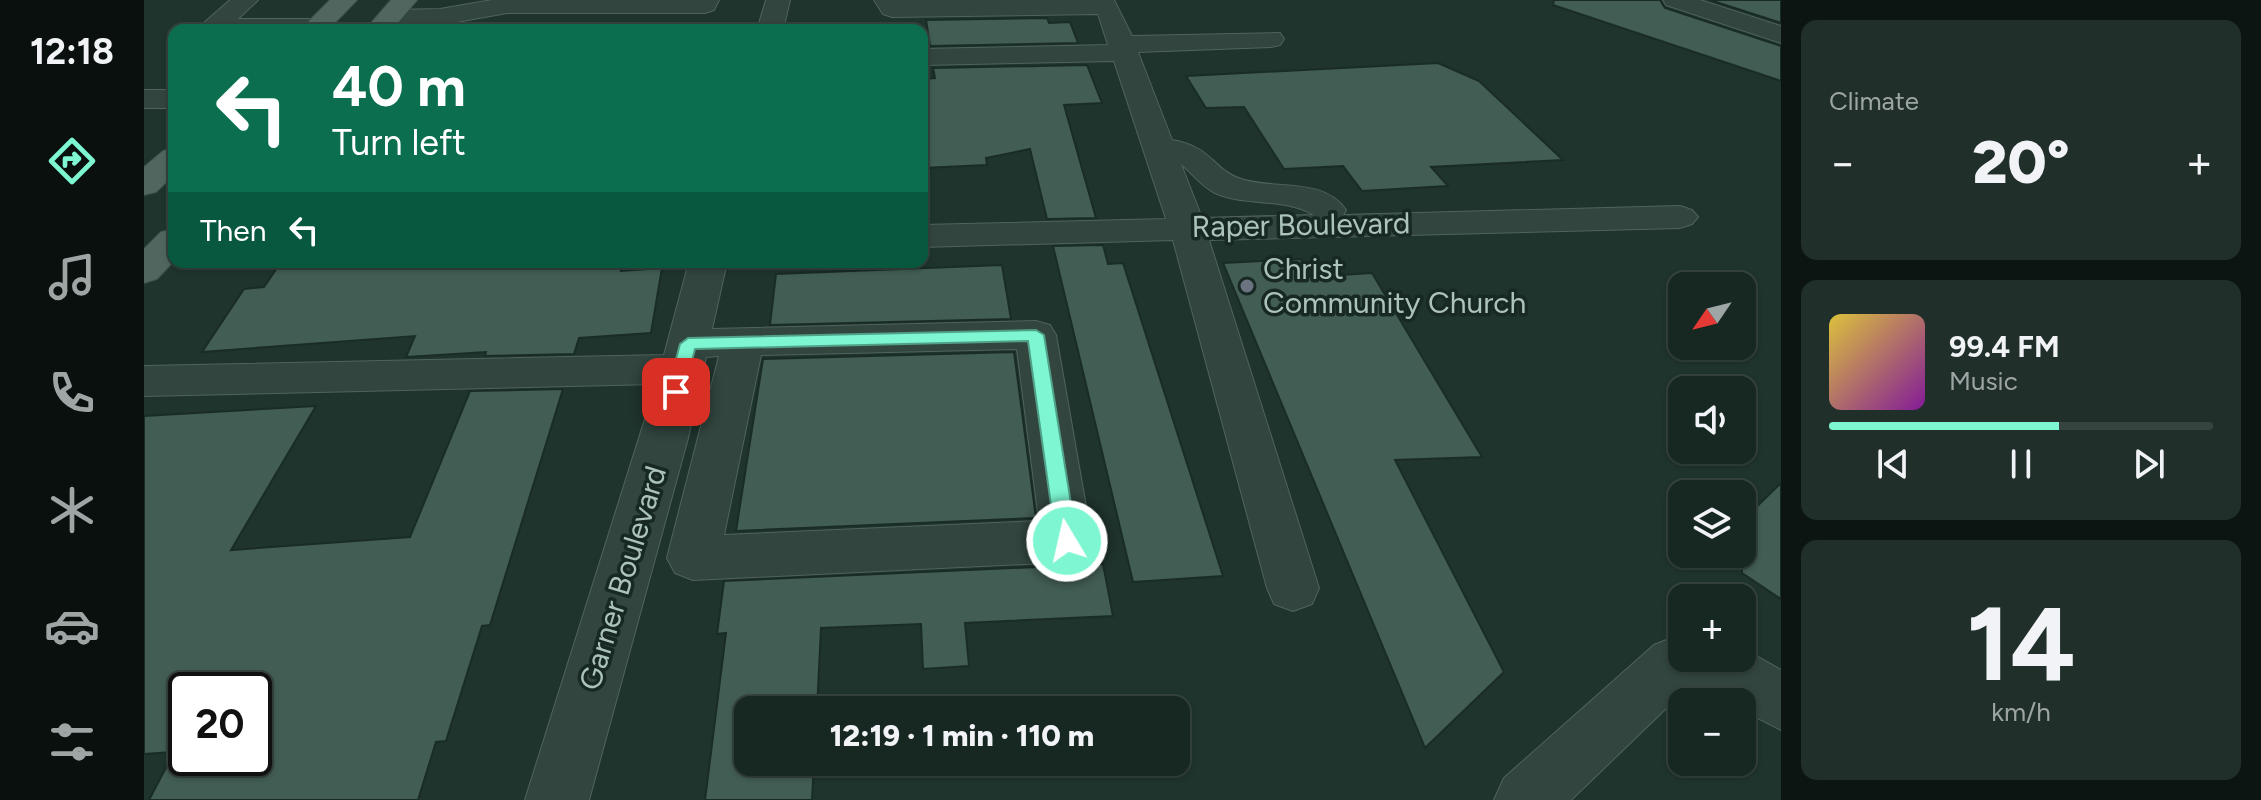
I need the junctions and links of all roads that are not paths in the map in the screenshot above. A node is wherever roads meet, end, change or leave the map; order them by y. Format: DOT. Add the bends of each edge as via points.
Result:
graph roads {
  1 [pos="246,0"];
  2 [pos="345,0"];
  3 [pos="707,0"];
  4 [pos="778,0"];
  5 [pos="886,0"];
  6 [pos="1675,0"];
  7 [pos="509,3"];
  8 [pos="1103,3"];
  9 [pos="667,5"];
  10 [pos="565,6"];
  11 [pos="391,16"];
  12 [pos="220,24"];
  13 [pos="319,24"];
  14 [pos="555,24"];
  15 [pos="654,24"];
  16 [pos="772,24"];
  17 [pos="1781,35"];
  18 [pos="1271,39"];
  19 [pos="1124,49"];
  20 [pos="928,57"];
  21 [pos="144,99"];
  22 [pos="168,99"];
  23 [pos="1159,148"];
  24 [pos="168,163"];
  25 [pos="144,185"];
  26 [pos="1335,215"];
  27 [pos="1680,217"];
  28 [pos="1187,227"];
  29 [pos="928,236"];
  30 [pos="168,246"];
  31 [pos="707,268"];
  32 [pos="144,271"];
  33 [pos="743,342"];
  34 [pos="685,356"];
  35 [pos="144,381"];
  36 [pos="1293,588"];
  37 [pos="1781,702"];
  38 [pos="557,800"];
  39 [pos="1526,800"];
  1 -- 12 [label="street"];
  2 -- 13 [label="main road"];
  3 -- 9 [label="street" via="705,5"];
  4 -- 16 [label="street"];
  5 -- 8 [label="street" via="892,9"];
  6 -- 17 [label="street"];
  7 -- 10 [label="street"];
  7 -- 11 [label="street" via="440,17"];
  8 -- 19 [label="street"];
  9 -- 10 [label="street"];
  9 -- 15 [label="street"];
  10 -- 14 [label="street"];
  18 -- 19 [label="street"];
  19 -- 20 [label="street"];
  19 -- 23 [label="street"];
  21 -- 22 [label="street"];
  23 -- 26 [label="street" via="1182,151 1229,187 1297,197"];
  23 -- 28 [label="street"];
  24 -- 25 [label="main road"];
  26 -- 27 [label="street, Raper Boulevard"];
  26 -- 28 [label="street, Raper Boulevard"];
  28 -- 29 [label="street, Raper Boulevard"];
  28 -- 36 [label="street"];
  30 -- 32 [label="main road"];
  31 -- 34 [label="street, Garner Boulevard"];
  33 -- 33 [label="street" via="1036,335 1067,541 693,558"];
  33 -- 34 [label="street"];
  34 -- 35 [label="street"];
  34 -- 38 [label="street, Garner Boulevard"];
  37 -- 39 [label="street" via="1727,669 1674,663"];
}
